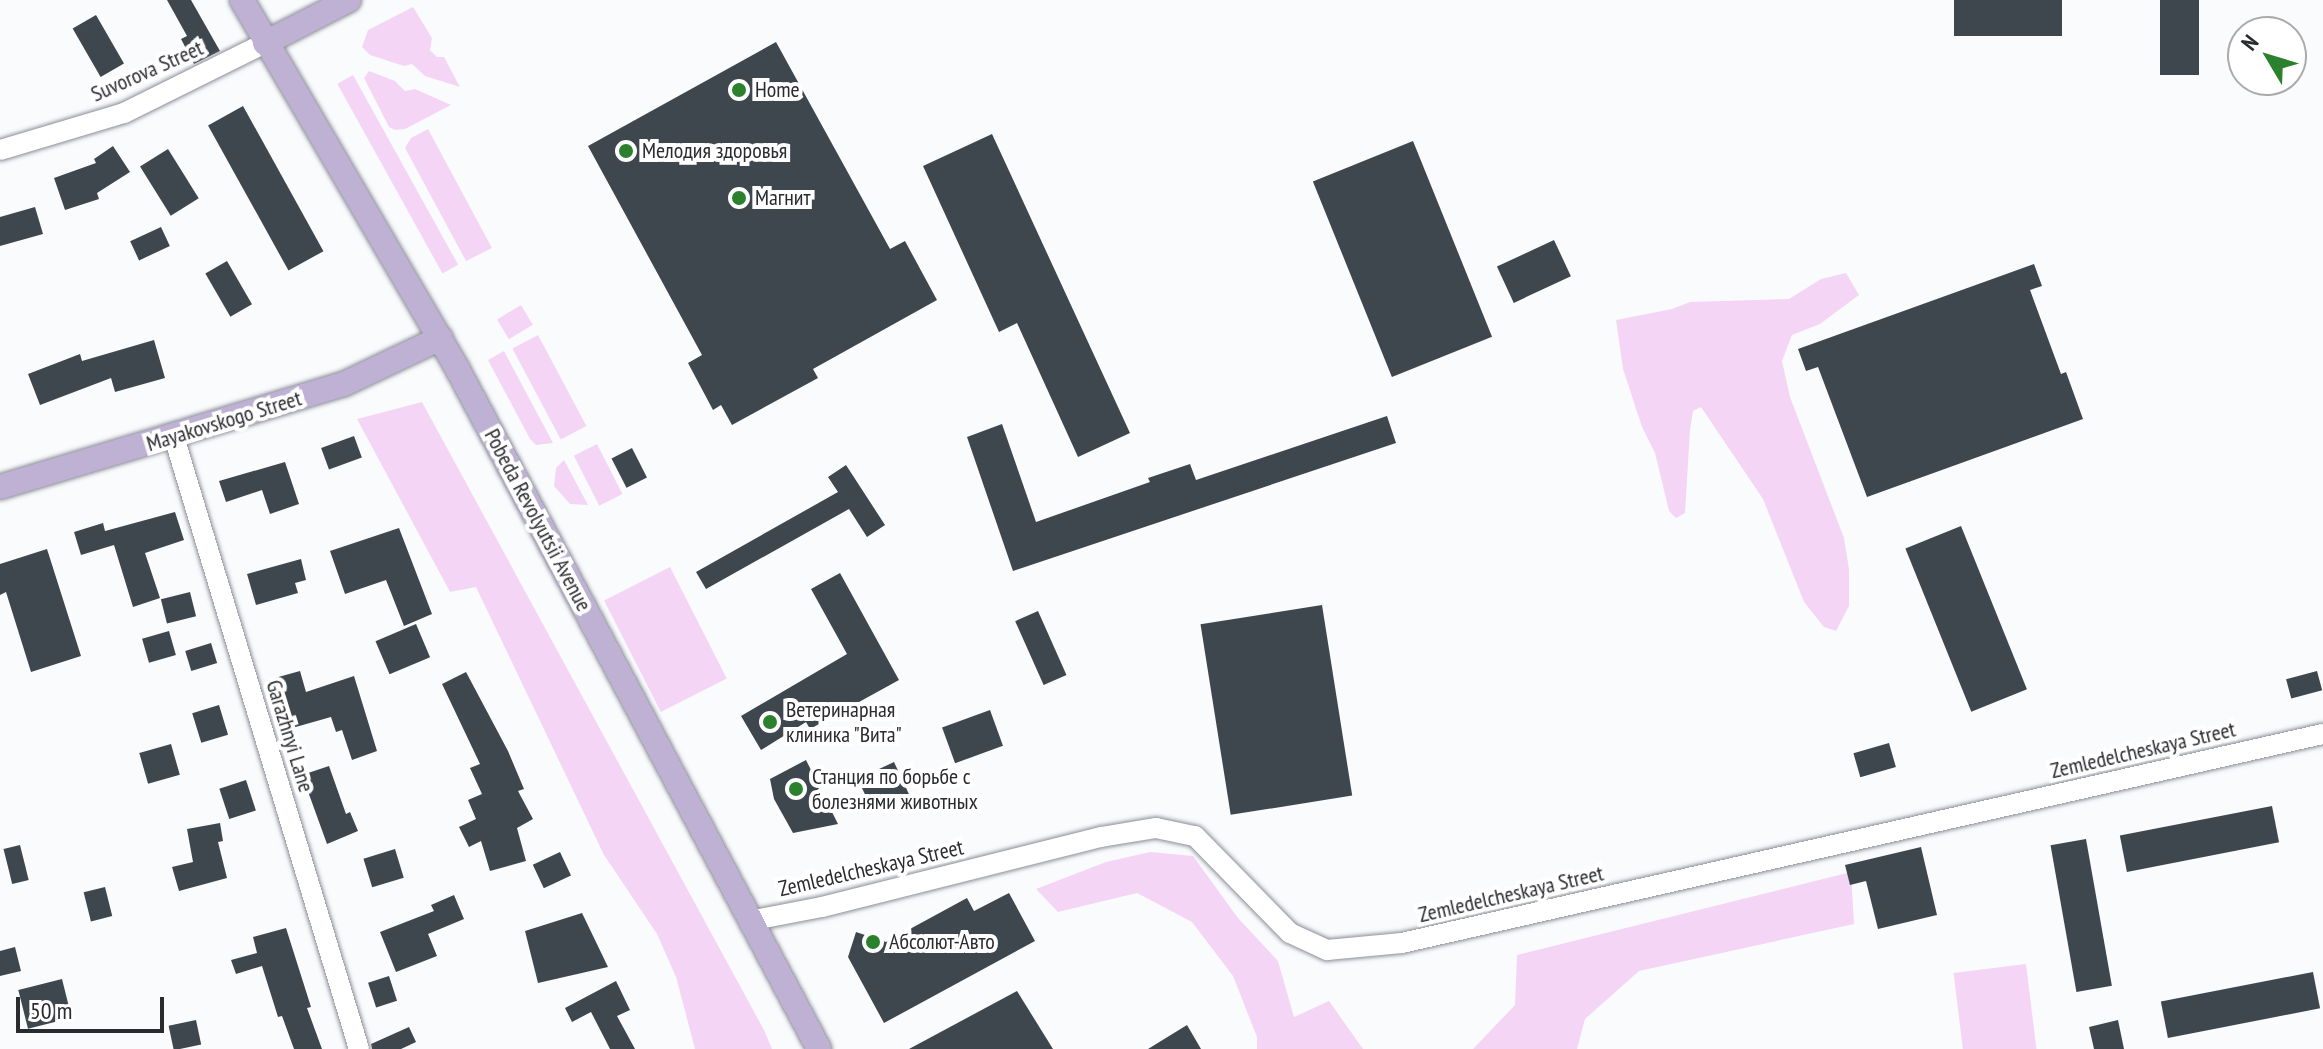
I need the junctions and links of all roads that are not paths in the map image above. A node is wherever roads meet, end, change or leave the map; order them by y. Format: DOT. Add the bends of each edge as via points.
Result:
graph roads {
  1 [pos="242,0"];
  2 [pos="349,0"];
  3 [pos="265,43"];
  4 [pos="0,150"];
  5 [pos="441,338"];
  6 [pos="174,437"];
  7 [pos="0,487"];
  8 [pos="2323,734"];
  9 [pos="749,921"];
  10 [pos="359,1049"];
  11 [pos="819,1049"];
  1 -- 3 [label="main road, Pobeda Revolyutsii Avenue"];
  2 -- 3 [label="main road"];
  3 -- 4 [label="street, Suvorova Street" via="124,113"];
  3 -- 5 [label="main road, Pobeda Revolyutsii Avenue"];
  5 -- 6 [label="main road, Mayakovskogo Street" via="344,384"];
  5 -- 9 [label="main road, Pobeda Revolyutsii Avenue"];
  6 -- 7 [label="main road, Mayakovskogo Street"];
  6 -- 10 [label="street, Garazhnyi Lane"];
  8 -- 9 [label="street, Zemledelcheskaya Street" via="1402,943 1327,950 1290,933 1195,836 1156,828"];
  9 -- 11 [label="main road, Pobeda Revolyutsii Avenue"];
}
